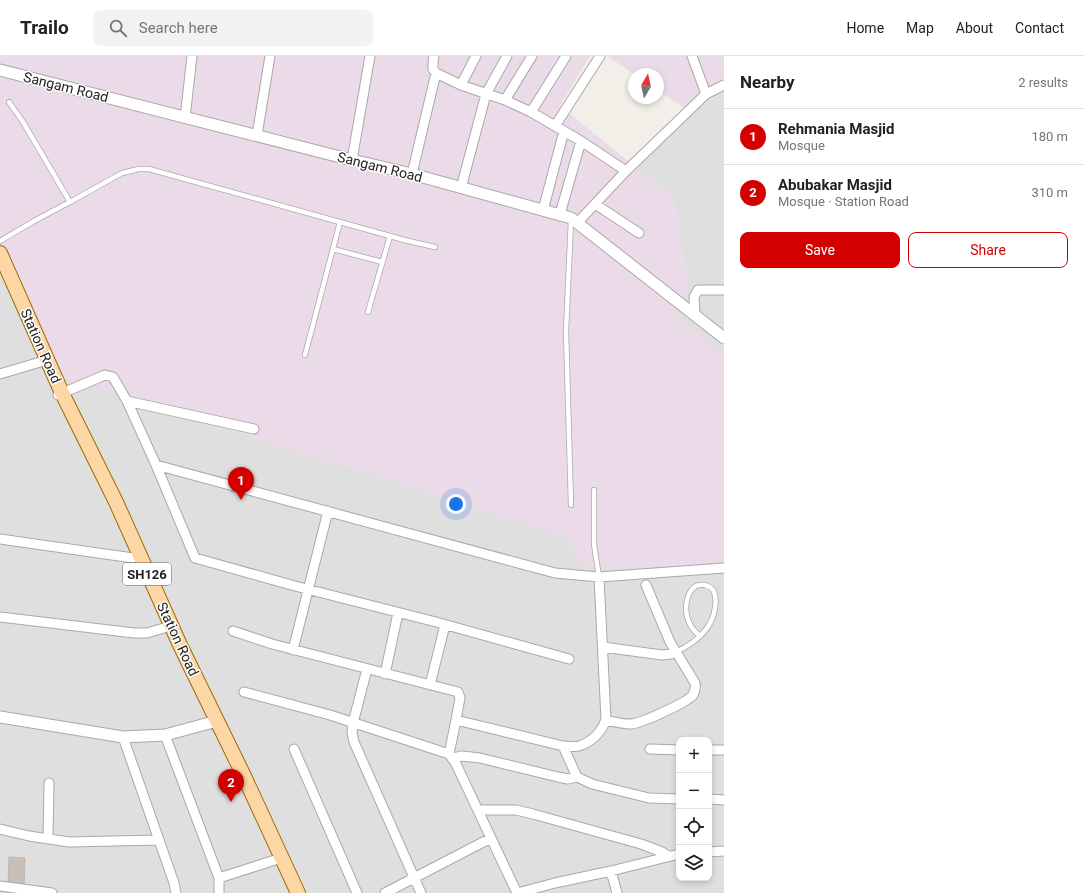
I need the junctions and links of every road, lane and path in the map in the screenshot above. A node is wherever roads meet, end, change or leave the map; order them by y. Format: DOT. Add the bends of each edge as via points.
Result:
graph roads {
  1 [pos="192,56"];
  2 [pos="270,56"];
  3 [pos="370,56"];
  4 [pos="434,56"];
  5 [pos="476,56"];
  6 [pos="507,56"];
  7 [pos="532,56"];
  8 [pos="566,56"];
  9 [pos="600,56"];
  10 [pos="692,56"];
  11 [pos="0,70"];
  12 [pos="436,73"];
  13 [pos="461,85"];
  14 [pos="722,87"];
  15 [pos="486,94"];
  16 [pos="706,94"];
  17 [pos="506,100"];
  18 [pos="9,102"];
  19 [pos="531,112"];
  20 [pos="185,118"];
  21 [pos="555,126"];
  22 [pos="564,131"];
  23 [pos="257,135"];
  24 [pos="581,141"];
  25 [pos="352,160"];
  26 [pos="626,171"];
  27 [pos="412,174"];
  28 [pos="461,188"];
  29 [pos="70,202"];
  30 [pos="595,204"];
  31 [pos="543,210"];
  32 [pos="570,218"];
  33 [pos="340,222"];
  34 [pos="639,233"];
  35 [pos="390,236"];
  36 [pos="0,241"];
  37 [pos="435,247"];
  38 [pos="333,249"];
  39 [pos="0,253"];
  40 [pos="382,262"];
  41 [pos="0,277"];
  42 [pos="724,290"];
  43 [pos="368,312"];
  44 [pos="696,315"];
  45 [pos="724,338"];
  46 [pos="305,355"];
  47 [pos="43,361"];
  48 [pos="0,374"];
  49 [pos="59,394"];
  50 [pos="127,401"];
  51 [pos="254,429"];
  52 [pos="156,465"];
  53 [pos="594,490"];
  54 [pos="571,505"];
  55 [pos="328,511"];
  56 [pos="0,540"];
  57 [pos="133,558"];
  58 [pos="724,568"];
  59 [pos="599,577"];
  60 [pos="646,585"];
  61 [pos="307,590"];
  62 [pos="398,613"];
  63 [pos="0,618"];
  64 [pos="445,625"];
  65 [pos="164,628"];
  66 [pos="233,632"];
  67 [pos="700,636"];
  68 [pos="603,647"];
  69 [pos="293,650"];
  70 [pos="676,652"];
  71 [pos="569,659"];
  72 [pos="366,669"];
  73 [pos="385,674"];
  74 [pos="430,685"];
  75 [pos="244,692"];
  76 [pos="0,717"];
  77 [pos="456,720"];
  78 [pos="606,720"];
  79 [pos="214,721"];
  80 [pos="353,723"];
  81 [pos="164,735"];
  82 [pos="123,737"];
  83 [pos="563,746"];
  84 [pos="294,749"];
  85 [pos="650,749"];
  86 [pos="676,750"];
  87 [pos="712,750"];
  88 [pos="724,750"];
  89 [pos="451,756"];
  90 [pos="577,777"];
  91 [pos="49,783"];
  92 [pos="676,799"];
  93 [pos="712,800"];
  94 [pos="724,800"];
  95 [pos="478,810"];
  96 [pos="0,829"];
  97 [pos="48,838"];
  98 [pos="491,838"];
  99 [pos="159,840"];
  100 [pos="724,851"];
  101 [pos="712,852"];
  102 [pos="676,855"];
  103 [pos="668,856"];
  104 [pos="275,860"];
  105 [pos="611,871"];
  106 [pos="219,878"];
  107 [pos="414,879"];
  108 [pos="0,886"];
  109 [pos="52,893"];
  110 [pos="176,893"];
  111 [pos="219,893"];
  112 [pos="290,893"];
  113 [pos="298,893"];
  114 [pos="357,893"];
  115 [pos="386,893"];
  116 [pos="420,893"];
  117 [pos="517,893"];
  118 [pos="617,893"];
  1 -- 20 [label="street"];
  2 -- 23 [label="street"];
  3 -- 25 [label="street"];
  4 -- 12 [label="street" via="433,69"];
  5 -- 13 [label="street"];
  6 -- 15 [label="street"];
  7 -- 17 [label="street"];
  8 -- 19 [label="street"];
  9 -- 21 [label="street"];
  10 -- 16 [label="street"];
  11 -- 20 [label="street, Sangam Road"];
  12 -- 13 [label="street"];
  12 -- 27 [label="street"];
  13 -- 15 [label="street"];
  14 -- 16 [label="street"];
  15 -- 17 [label="street"];
  15 -- 28 [label="street"];
  16 -- 26 [label="street"];
  17 -- 19 [label="street"];
  18 -- 29 [label="lane"];
  19 -- 21 [label="street"];
  20 -- 23 [label="street, Sangam Road"];
  21 -- 22 [label="street"];
  22 -- 24 [label="street"];
  22 -- 31 [label="street"];
  23 -- 25 [label="street, Sangam Road"];
  24 -- 26 [label="street"];
  24 -- 32 [label="street"];
  25 -- 27 [label="street, Sangam Road"];
  26 -- 30 [label="street"];
  27 -- 28 [label="street, Sangam Road"];
  28 -- 31 [label="street, Sangam Road"];
  29 -- 33 [label="lane" via="122,173 149,169"];
  29 -- 36 [label="lane"];
  30 -- 32 [label="street"];
  30 -- 34 [label="street"];
  31 -- 32 [label="street, Sangam Road"];
  32 -- 44 [label="street, Sangam Road"];
  32 -- 54 [label="lane" via="566,331"];
  33 -- 35 [label="lane"];
  33 -- 38 [label="lane"];
  35 -- 37 [label="lane"];
  35 -- 40 [label="lane"];
  38 -- 40 [label="lane"];
  38 -- 46 [label="lane"];
  39 -- 47 [label="main road, Station Road / SH126"];
  40 -- 43 [label="lane"];
  41 -- 47 [label="main road, Station Road / SH126"];
  42 -- 44 [label="street" via="698,290 694,297"];
  44 -- 45 [label="street, Sangam Road"];
  47 -- 48 [label="street"];
  47 -- 49 [label="main road, Station Road / SH126"];
  49 -- 50 [label="street" via="109,375 117,381"];
  49 -- 57 [label="main road, Station Road / SH126"];
  49 -- 79 [label="main road, Station Road / SH126" via="116,502"];
  50 -- 51 [label="street"];
  50 -- 52 [label="street"];
  52 -- 55 [label="street"];
  52 -- 61 [label="street" via="195,558"];
  53 -- 59 [label="lane" via="594,544"];
  55 -- 59 [label="street" via="555,572"];
  55 -- 61 [label="street"];
  56 -- 57 [label="street"];
  57 -- 65 [label="main road, Station Road / SH126"];
  58 -- 59 [label="street"];
  59 -- 68 [label="street"];
  60 -- 70 [label="street"];
  61 -- 62 [label="street"];
  61 -- 69 [label="street"];
  62 -- 64 [label="street"];
  62 -- 73 [label="street"];
  63 -- 65 [label="street" via="134,633 147,633"];
  64 -- 71 [label="street"];
  64 -- 74 [label="street"];
  65 -- 79 [label="main road, Station Road / SH126"];
  66 -- 69 [label="street"];
  67 -- 67 [label="lane" via="690,625 686,607 692,589 700,585 710,587 715,605 710,625"];
  67 -- 70 [label="lane"];
  68 -- 70 [label="street" via="662,655"];
  68 -- 78 [label="street"];
  69 -- 72 [label="street"];
  70 -- 78 [label="street" via="695,683 696,688 691,696 639,722 629,724"];
  72 -- 73 [label="street"];
  72 -- 80 [label="street"];
  73 -- 74 [label="street"];
  74 -- 77 [label="street" via="458,692 460,698"];
  75 -- 80 [label="street"];
  76 -- 82 [label="street"];
  77 -- 83 [label="street"];
  77 -- 89 [label="street"];
  78 -- 83 [label="street" via="603,729 594,739 579,746"];
  79 -- 81 [label="street"];
  79 -- 104 [label="main road, Station Road / SH126"];
  79 -- 113 [label="main road, Station Road / SH126"];
  80 -- 89 [label="street"];
  80 -- 107 [label="street" via="354,742"];
  81 -- 82 [label="street"];
  81 -- 106 [label="street"];
  82 -- 99 [label="street"];
  83 -- 90 [label="street"];
  84 -- 114 [label="street"];
  85 -- 86 [label="street"];
  87 -- 88 [label="street"];
  89 -- 90 [label="street" via="480,758 568,779"];
  89 -- 95 [label="street"];
  90 -- 92 [label="street" via="592,784 649,798"];
  91 -- 97 [label="street"];
  93 -- 94 [label="street"];
  95 -- 98 [label="street"];
  95 -- 103 [label="street" via="516,810 533,814 641,844"];
  96 -- 97 [label="street"];
  97 -- 99 [label="street" via="69,842"];
  98 -- 107 [label="street"];
  98 -- 117 [label="street"];
  99 -- 110 [label="street"];
  100 -- 101 [label="street"];
  102 -- 103 [label="street"];
  103 -- 105 [label="street"];
  104 -- 106 [label="street"];
  104 -- 112 [label="main road, Station Road / SH126"];
  105 -- 117 [label="street" via="555,882"];
  105 -- 118 [label="street"];
  106 -- 111 [label="street"];
  107 -- 115 [label="street"];
  107 -- 116 [label="street"];
  108 -- 109 [label="street"];
}
